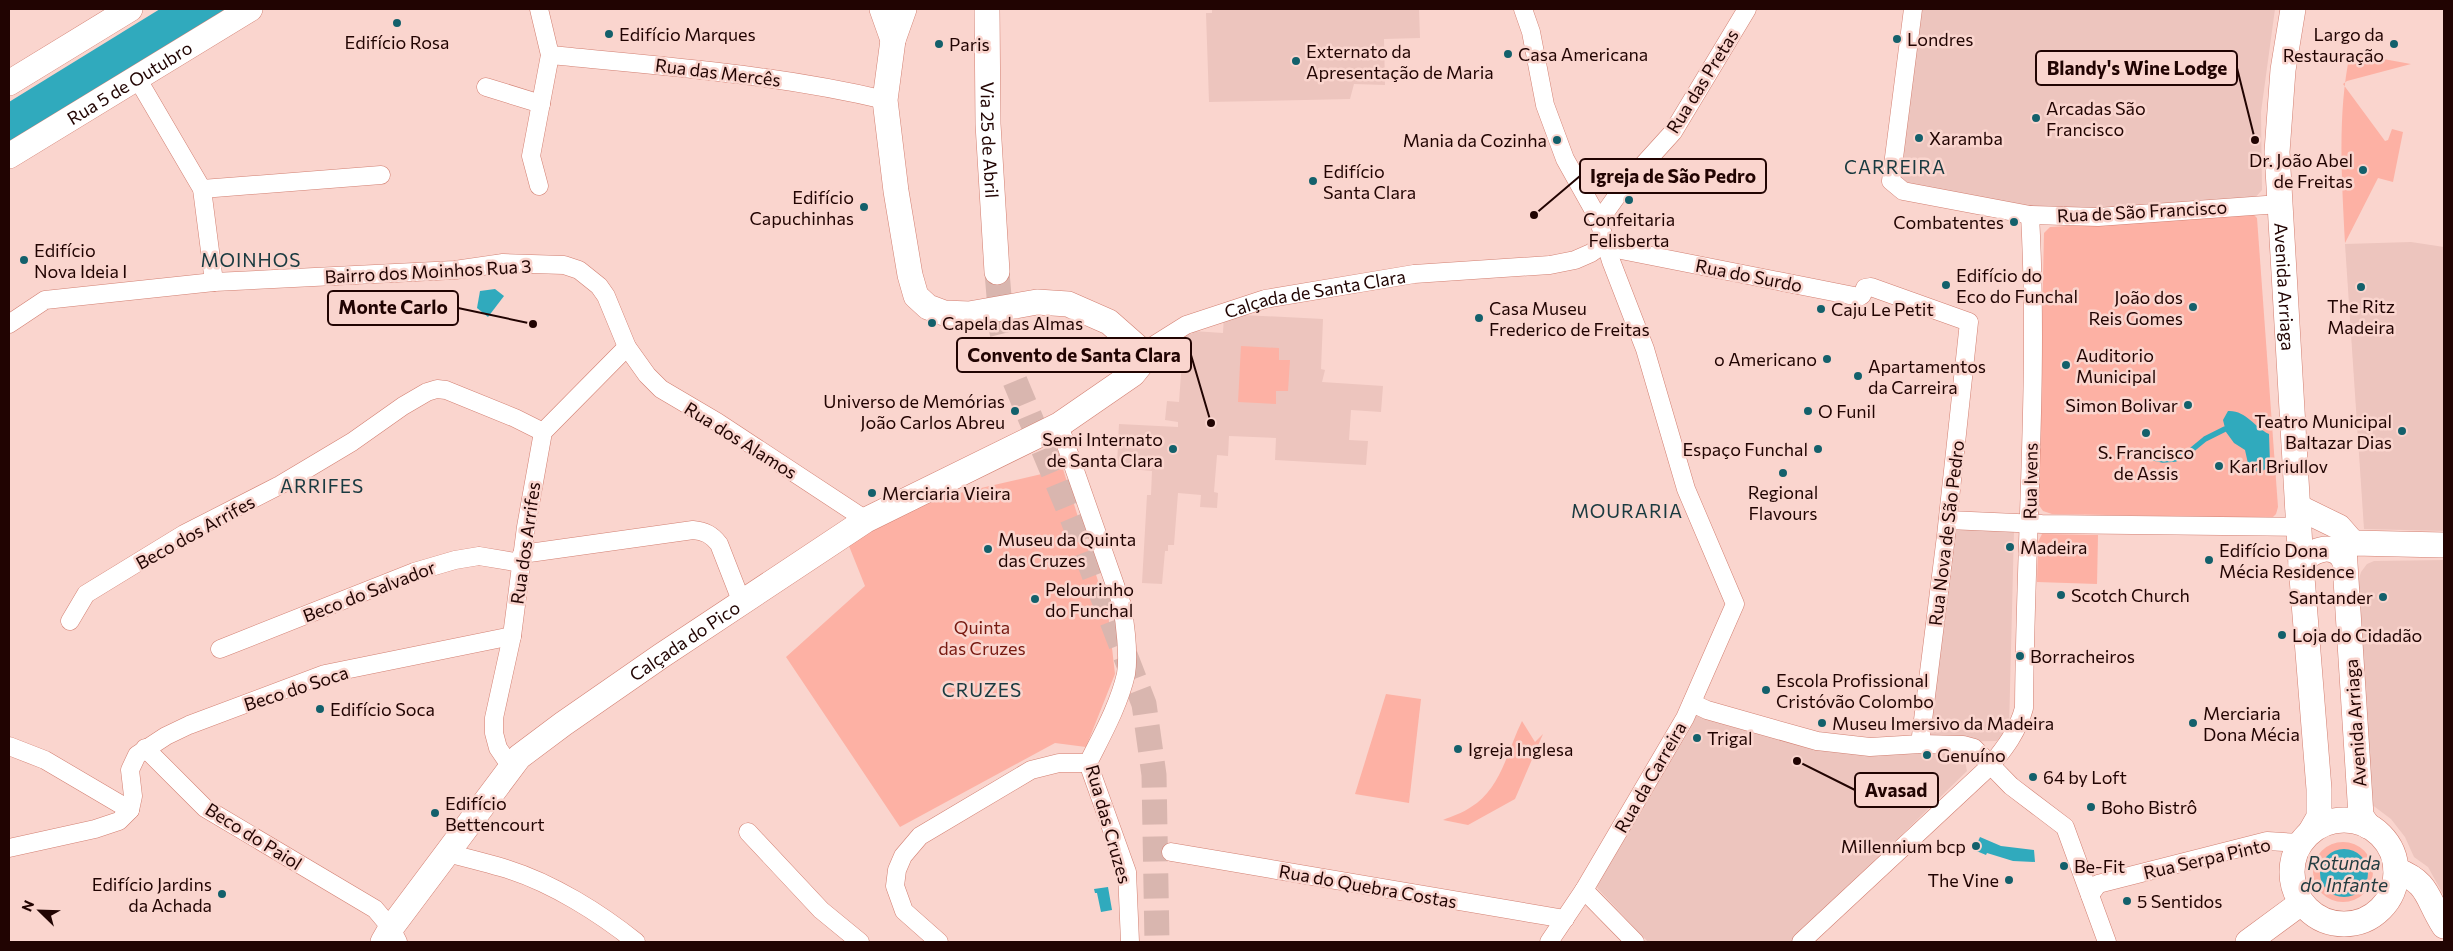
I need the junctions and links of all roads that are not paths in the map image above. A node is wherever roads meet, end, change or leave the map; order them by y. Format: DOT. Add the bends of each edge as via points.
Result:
graph roads {
  1 [pos="130,9"];
  2 [pos="250,9"];
  3 [pos="539,9"];
  4 [pos="882,9"];
  5 [pos="904,9"];
  6 [pos="974,9"];
  7 [pos="1524,9"];
  8 [pos="1747,9"];
  9 [pos="1913,9"];
  10 [pos="2293,9"];
  11 [pos="987,21"];
  12 [pos="893,40"];
  13 [pos="550,56"];
  14 [pos="138,78"];
  15 [pos="9,83"];
  16 [pos="486,87"];
  17 [pos="885,100"];
  18 [pos="541,104"];
  19 [pos="9,156"];
  20 [pos="381,175"];
  21 [pos="539,186"];
  22 [pos="202,188"];
  23 [pos="2280,204"];
  24 [pos="2030,215"];
  25 [pos="1599,220"];
  26 [pos="1606,245"];
  27 [pos="997,272"];
  28 [pos="214,282"];
  29 [pos="1970,322"];
  30 [pos="9,324"];
  31 [pos="626,347"];
  32 [pos="1143,352"];
  33 [pos="1059,425"];
  34 [pos="543,432"];
  35 [pos="2299,517"];
  36 [pos="866,520"];
  37 [pos="1948,520"];
  38 [pos="2029,523"];
  39 [pos="2444,545"];
  40 [pos="2348,550"];
  41 [pos="522,559"];
  42 [pos="2301,564"];
  43 [pos="742,603"];
  44 [pos="70,621"];
  45 [pos="512,636"];
  46 [pos="220,649"];
  47 [pos="1692,703"];
  48 [pos="1920,744"];
  49 [pos="9,746"];
  50 [pos="145,748"];
  51 [pos="1088,762"];
  52 [pos="1990,766"];
  53 [pos="511,767"];
  54 [pos="2360,783"];
  55 [pos="2320,789"];
  56 [pos="130,810"];
  57 [pos="2368,826"];
  58 [pos="748,832"];
  59 [pos="2306,837"];
  60 [pos="9,848"];
  61 [pos="1171,852"];
  62 [pos="448,853"];
  63 [pos="2396,870"];
  64 [pos="1584,890"];
  65 [pos="2090,895"];
  66 [pos="2301,903"];
  67 [pos="1565,919"];
  68 [pos="2444,926"];
  69 [pos="2346,934"];
  70 [pos="391,937"];
  71 [pos="636,942"];
  72 [pos="860,942"];
  73 [pos="939,942"];
  74 [pos="1130,942"];
  75 [pos="1549,942"];
  76 [pos="1635,942"];
  77 [pos="1801,942"];
  78 [pos="2107,942"];
  79 [pos="2248,942"];
  1 -- 15 [label="street"];
  2 -- 14 [label="street, Rua 5 de Outubro"];
  3 -- 13 [label="street"];
  4 -- 12 [label="street"];
  5 -- 12 [label="street"];
  6 -- 11 [label="street"];
  7 -- 25 [label="street" via="1545,105 1565,160"];
  8 -- 25 [label="street, Rua das Pretas" via="1673,132 1624,186"];
  9 -- 24 [label="street, Rua de São Francisco" via="1891,181 1903,191"];
  10 -- 23 [label="street, Avenida Arriaga" via="2278,118"];
  11 -- 27 [label="street, Via 25 de Abril" via="988,124"];
  12 -- 17 [label="street"];
  13 -- 17 [label="street, Rua das Mercês" via="761,76"];
  13 -- 18 [label="street"];
  14 -- 19 [label="street, Rua 5 de Outubro"];
  14 -- 22 [label="street"];
  16 -- 18 [label="street"];
  17 -- 32 [label="street" via="896,191 916,296 928,307 944,313 969,314 1037,302 1068,304 1109,322"];
  18 -- 21 [label="street" via="531,156"];
  20 -- 22 [label="street"];
  22 -- 28 [label="street"];
  23 -- 24 [label="street, Rua de São Francisco" via="2098,217"];
  23 -- 35 [label="street, Avenida Arriaga"];
  24 -- 38 [label="street, Rua Ivens" via="2033,330"];
  25 -- 26 [label="street"];
  26 -- 29 [label="street, Rua do Surdo" via="1859,297 1871,287"];
  26 -- 32 [label="street, Calçada de Santa Clara" via="1575,260 1550,265 1414,274 1264,299 1186,325"];
  26 -- 47 [label="street, Rua da Carreira" via="1646,349 1686,489 1735,604"];
  28 -- 30 [label="street, Bairro dos Moinhos Rua 3" via="46,300"];
  28 -- 31 [label="street, Bairro dos Moinhos Rua 3" via="455,270 503,263 564,265 579,270 599,286"];
  29 -- 37 [label="street, Rua Nova de São Pedro"];
  31 -- 34 [label="street"];
  31 -- 36 [label="street, Rua dos Alamos" via="661,389"];
  32 -- 33 [label="street" via="1141,364 1133,374"];
  33 -- 36 [label="street, Calçada do Pico"];
  33 -- 51 [label="street, Rua das Cruzes" via="1124,617 1126,672 1118,700"];
  34 -- 41 [label="street, Rua dos Arrifes"];
  34 -- 44 [label="street, Beco dos Arrifes" via="446,390 428,392 296,476 184,534 86,594"];
  35 -- 38 [label="street"];
  35 -- 40 [label="street" via="2339,527"];
  35 -- 42 [label="street, Avenida Arriaga"];
  36 -- 43 [label="street, Calçada do Pico"];
  37 -- 38 [label="street"];
  37 -- 48 [label="street, Rua Nova de São Pedro"];
  38 -- 52 [label="street, Rua Ivens" via="2024,708 2014,733"];
  39 -- 40 [label="street"];
  40 -- 42 [label="street" via="2310,552"];
  40 -- 54 [label="street, Avenida Arriaga"];
  41 -- 43 [label="street, Beco do Salvador" via="703,531 719,544"];
  41 -- 45 [label="street, Rua dos Arrifes"];
  41 -- 46 [label="street, Beco do Salvador" via="479,556 414,572"];
  42 -- 55 [label="street, Avenida Arriaga"];
  43 -- 53 [label="street, Calçada do Pico" via="595,701 519,757"];
  45 -- 50 [label="street, Beco do Soca" via="325,674 189,725"];
  45 -- 53 [label="street, Rua dos Arrifes" via="494,718 498,748"];
  47 -- 48 [label="street" via="1817,741 1870,747"];
  47 -- 64 [label="street, Rua da Carreira"];
  48 -- 52 [label="street" via="1974,748"];
  49 -- 56 [label="street" via="45,760"];
  50 -- 56 [label="street" via="137,755 130,770 133,796"];
  50 -- 70 [label="street, Beco do Paiol" via="205,808 375,909"];
  51 -- 73 [label="street" via="1060,763 1032,770 920,836 903,856 895,886 904,910"];
  51 -- 74 [label="street, Rua das Cruzes" via="1127,872"];
  52 -- 65 [label="street" via="2065,827"];
  52 -- 77 [label="street, Rua Ivens"];
  53 -- 62 [label="street, Calçada do Pico"];
  54 -- 55 [label="street" via="2350,793 2336,797"];
  54 -- 57 [label="street, Avenida Arriaga" via="2361,816"];
  55 -- 59 [label="street, Avenida Arriaga" via="2320,817"];
  56 -- 60 [label="street" via="113,824"];
  57 -- 59 [label="street" via="2339,820 2324,824"];
  57 -- 63 [label="street" via="2388,844"];
  58 -- 72 [label="street" via="821,910"];
  59 -- 65 [label="street, Rua Serpa Pinto" via="2267,841 2098,884"];
  59 -- 66 [label="street" via="2293,858 2291,870 2292,882"];
  61 -- 67 [label="street, Rua do Quebra Costas"];
  62 -- 70 [label="street, Calçada do Pico"];
  62 -- 71 [label="street" via="508,869 567,896 609,920"];
  63 -- 68 [label="street" via="2414,876 2423,886"];
  63 -- 69 [label="street" via="2395,883 2382,908"];
  64 -- 67 [label="street, Rua da Carreira"];
  64 -- 76 [label="street"];
  65 -- 78 [label="street"];
  66 -- 69 [label="street" via="2320,920"];
  66 -- 79 [label="street"];
  67 -- 75 [label="street, Rua da Carreira"];
}
